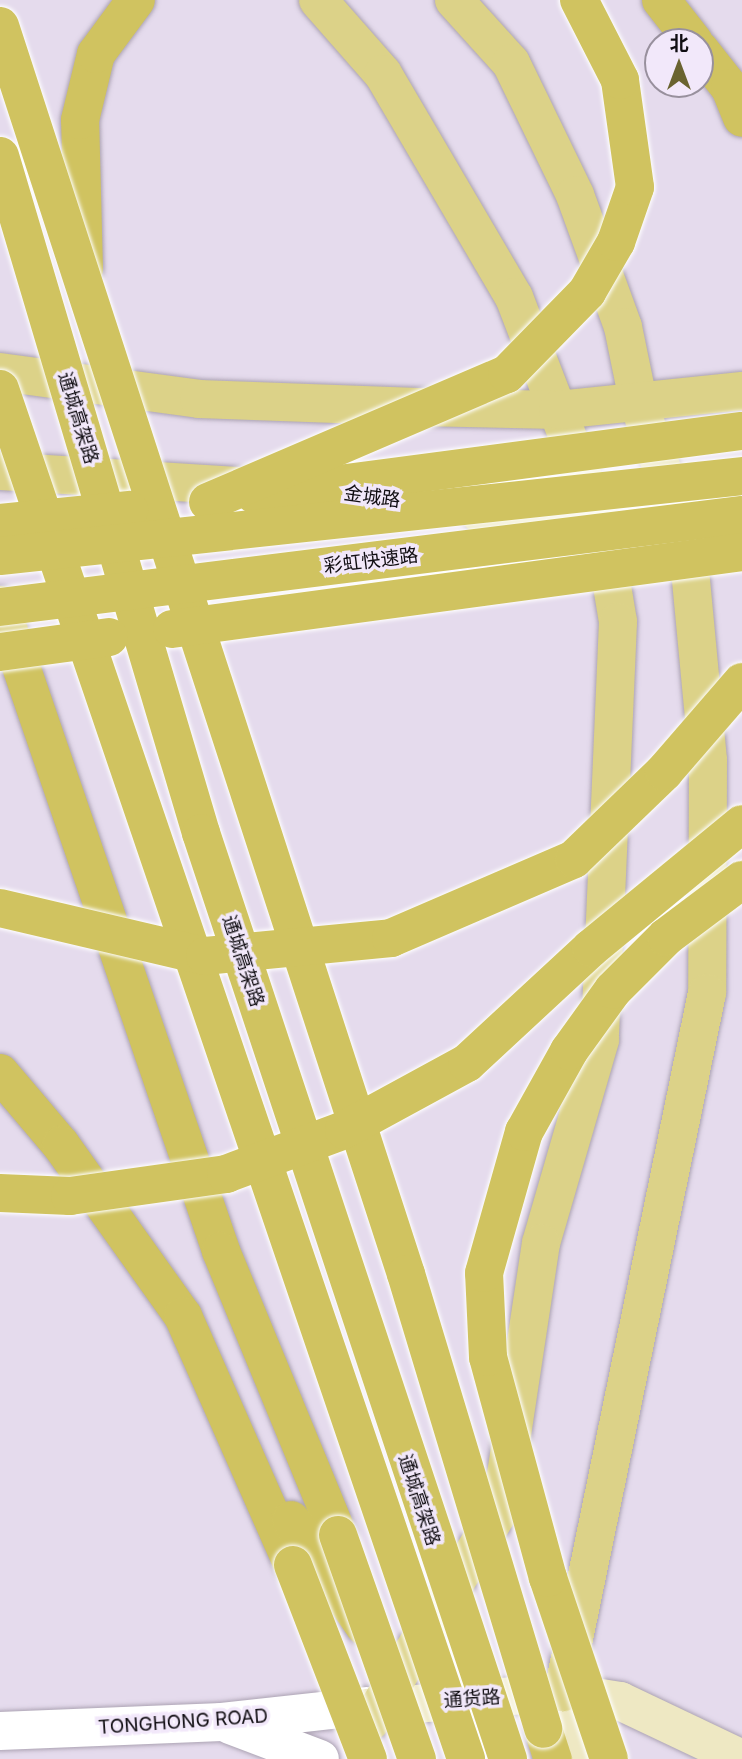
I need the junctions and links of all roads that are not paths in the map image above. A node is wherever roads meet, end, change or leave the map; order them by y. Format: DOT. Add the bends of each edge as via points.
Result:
graph roads {
  1 [pos="136,0"];
  2 [pos="318,0"];
  3 [pos="454,0"];
  4 [pos="579,0"];
  5 [pos="661,0"];
  6 [pos="0,26"];
  7 [pos="683,28"];
  8 [pos="714,68"];
  9 [pos="742,118"];
  10 [pos="0,156"];
  11 [pos="84,292"];
  12 [pos="0,372"];
  13 [pos="0,389"];
  14 [pos="742,391"];
  15 [pos="639,405"];
  16 [pos="558,411"];
  17 [pos="742,431"];
  18 [pos="0,471"];
  19 [pos="742,476"];
  20 [pos="208,502"];
  21 [pos="742,515"];
  22 [pos="0,523"];
  23 [pos="603,526"];
  24 [pos="687,538"];
  25 [pos="742,538"];
  26 [pos="742,552"];
  27 [pos="0,556"];
  28 [pos="0,606"];
  29 [pos="0,652"];
  30 [pos="742,682"];
  31 [pos="742,824"];
  32 [pos="742,880"];
  33 [pos="0,908"];
  34 [pos="0,1073"];
  35 [pos="0,1193"];
  36 [pos="254,1467"];
  37 [pos="375,1641"];
  38 [pos="563,1692"];
  39 [pos="222,1722"];
  40 [pos="370,1723"];
  41 [pos="0,1731"];
  42 [pos="320,1759"];
  43 [pos="378,1759"];
  44 [pos="417,1759"];
  45 [pos="466,1759"];
  46 [pos="508,1759"];
  47 [pos="553,1759"];
  48 [pos="575,1759"];
  49 [pos="609,1759"];
  50 [pos="741,1759"];
  1 -- 11 [label="highway, bridge" via="96,54 80,120"];
  2 -- 16 [label="main road" via="383,74 442,173 514,297"];
  3 -- 15 [label="main road" via="511,63 575,195 623,327"];
  4 -- 20 [label="highway, bridge" via="620,80 635,187 616,242 587,292 507,374"];
  5 -- 7 [label="highway"];
  6 -- 11 [label="highway, bridge"];
  8 -- 9 [label="highway" via="730,88"];
  10 -- 46 [label="highway, 通城高架路, bridge" via="201,833"];
  11 -- 47 [label="highway, bridge" via="402,1261"];
  12 -- 16 [label="main road" via="200,399"];
  13 -- 45 [label="highway, 通城高架路, bridge"];
  14 -- 15 [label="main road"];
  15 -- 16 [label="main road"];
  15 -- 24 [label="main road"];
  16 -- 23 [label="main road"];
  17 -- 20 [label="highway, bridge"];
  18 -- 23 [label="main road, 金城路" via="336,492"];
  19 -- 27 [label="highway, bridge"];
  20 -- 22 [label="highway, bridge"];
  21 -- 28 [label="highway, 彩虹快速路, bridge"];
  23 -- 24 [label="main road, 金城路"];
  23 -- 40 [label="main road" via="618,622 600,1040 541,1243 501,1508"];
  24 -- 25 [label="main road, 金城路"];
  24 -- 38 [label="main road" via="708,760 707,993"];
  26 -- 29 [label="highway, bridge"];
  28 -- 37 [label="highway, bridge" via="221,1251"];
  30 -- 33 [label="highway, bridge" via="664,772 574,859 391,938 205,956"];
  31 -- 35 [label="highway, bridge" via="591,948 467,1063 344,1130 226,1174 70,1196"];
  32 -- 49 [label="highway, bridge" via="613,990 569,1051 524,1132 484,1273 488,1357 548,1578"];
  34 -- 36 [label="highway" via="61,1145 183,1316"];
  36 -- 37 [label="highway, bridge"];
  36 -- 40 [label="highway, bridge"];
  37 -- 44 [label="highway, bridge"];
  38 -- 40 [label="main road, 通货路"];
  38 -- 48 [label="main road"];
  38 -- 50 [label="main road, 通货路" via="620,1701"];
  39 -- 40 [label="street, TONGHONG ROAD"];
  39 -- 41 [label="street, TONGHONG ROAD"];
  39 -- 42 [label="street"];
  40 -- 43 [label="main road"];
}
